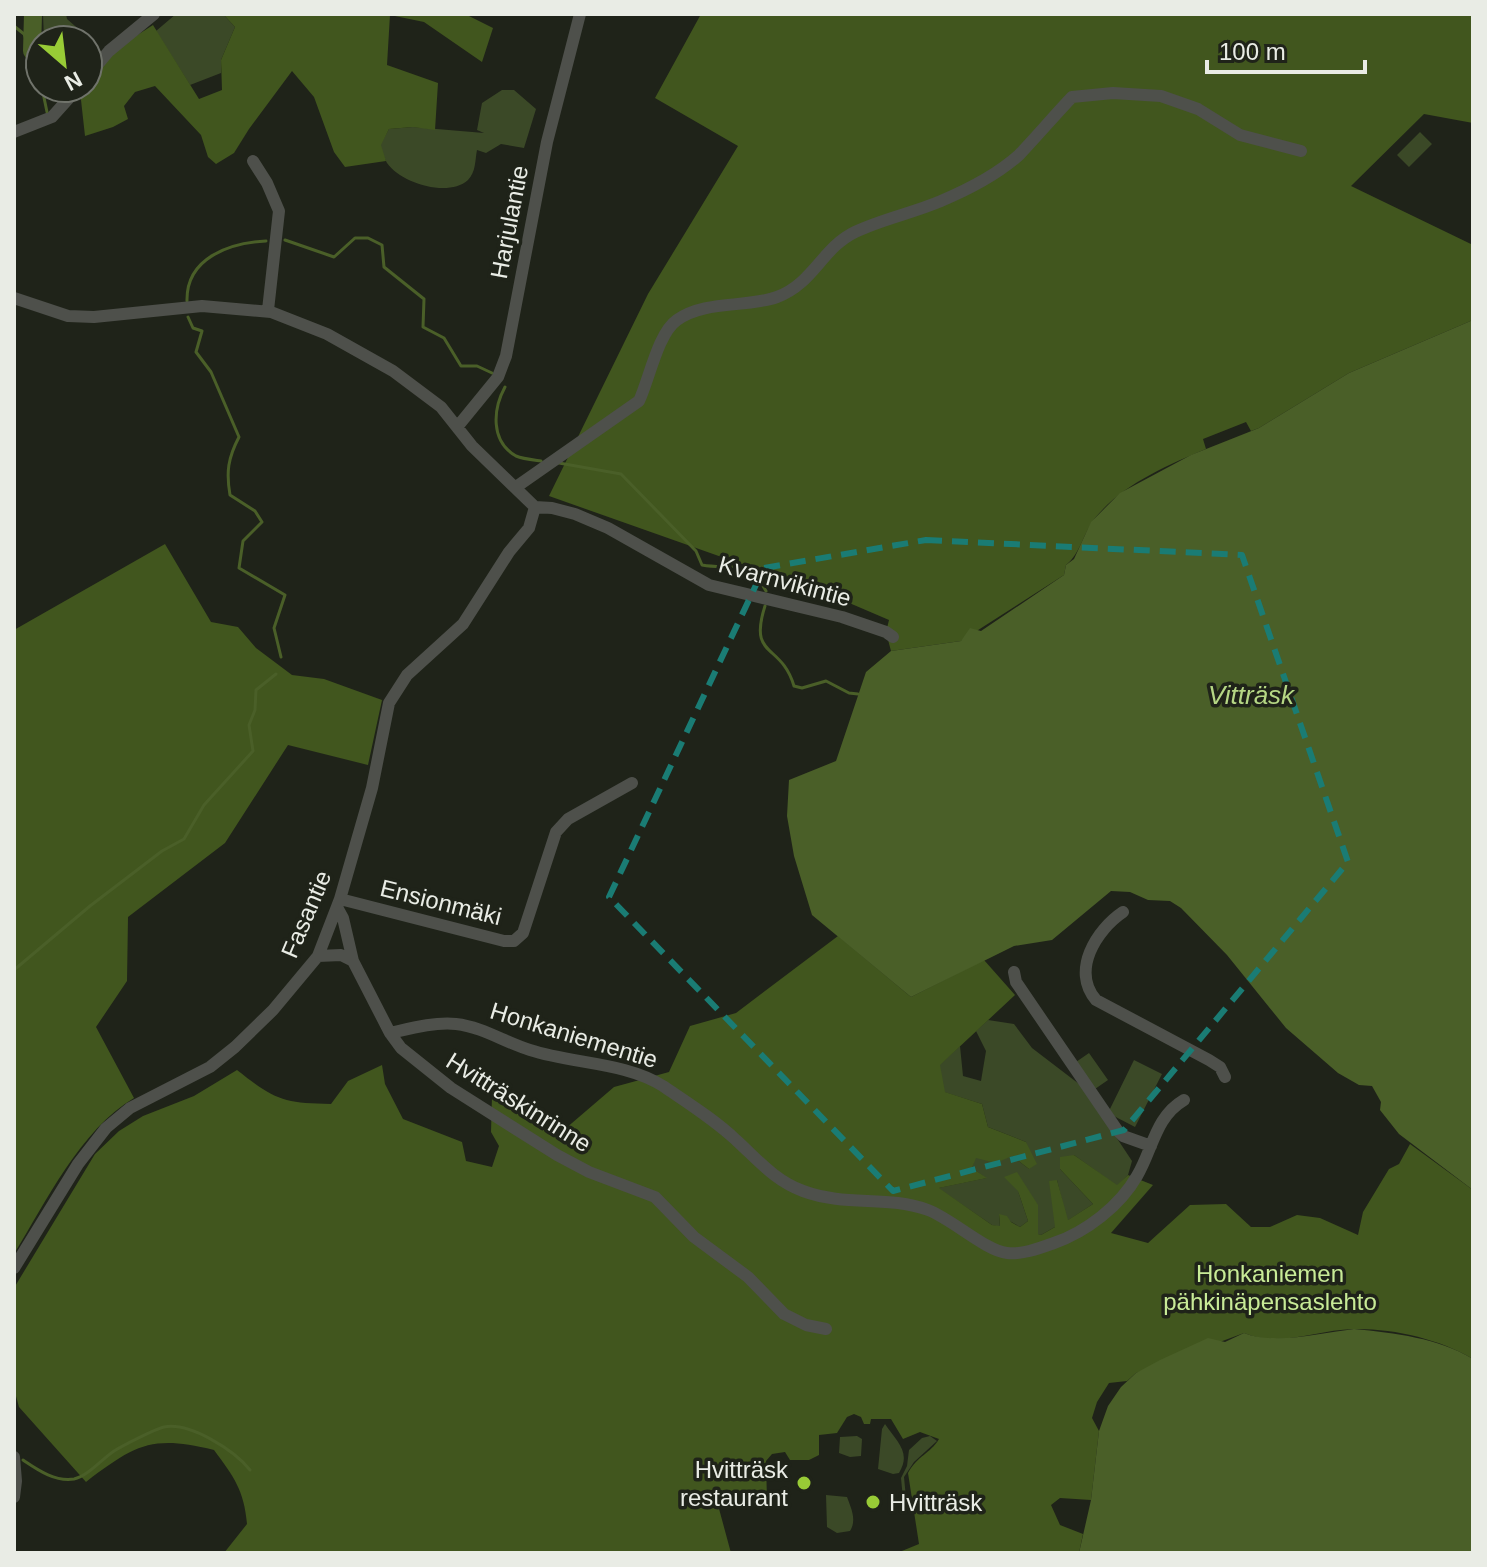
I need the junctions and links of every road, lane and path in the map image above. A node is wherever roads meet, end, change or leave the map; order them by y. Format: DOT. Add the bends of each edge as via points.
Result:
graph roads {
  1 [pos="154,14"];
  2 [pos="580,14"];
  3 [pos="104,57"];
  4 [pos="64,104"];
  5 [pos="14,132"];
  6 [pos="1301,151"];
  7 [pos="253,161"];
  8 [pos="14,298"];
  9 [pos="268,310"];
  10 [pos="458,426"];
  11 [pos="516,487"];
  12 [pos="535,507"];
  13 [pos="893,637"];
  14 [pos="632,783"];
  15 [pos="339,903"];
  16 [pos="1123,912"];
  17 [pos="318,956"];
  18 [pos="353,961"];
  19 [pos="1014,972"];
  20 [pos="390,1033"];
  21 [pos="1225,1077"];
  22 [pos="1184,1100"];
  23 [pos="1151,1146"];
  24 [pos="14,1268"];
  25 [pos="826,1329"];
  26 [pos="14,1457"];
  27 [pos="14,1497"];
  1 -- 3 [label="street"];
  2 -- 10 [label="street, Harjulantie" via="547,142 506,356 498,377"];
  4 -- 5 [label="street" via="52,117"];
  6 -- 11 [label="street" via="1240,135 1198,109 1161,96 1072,97 1017,157 940,201 854,232 799,287 775,298 692,312 674,321 639,401"];
  7 -- 9 [label="street" via="279,211"];
  8 -- 9 [label="street" via="68,316 202,306"];
  9 -- 10 [label="street" via="327,334 393,371"];
  10 -- 11 [label="street"];
  11 -- 12 [label="street"];
  12 -- 13 [label="street, Kvarnvikintie" via="575,514 608,528 709,585 842,617"];
  12 -- 15 [label="street, Fasantie" via="529,528 463,624 428,654 389,703 372,788"];
  14 -- 15 [label="street, Ensionmäki" via="560,826 523,933 514,941"];
  15 -- 17 [label="street, Fasantie"];
  15 -- 18 [label="street"];
  16 -- 21 [label="street" via="1109,921 1088,958 1090,993 1209,1060"];
  17 -- 18 [label="street" via="341,955"];
  17 -- 24 [label="street, Fasantie" via="235,1047 210,1067 130,1108 106,1128"];
  18 -- 20 [label="street"];
  19 -- 23 [label="street" via="1117,1130"];
  20 -- 23 [label="street, Honkaniementie" via="458,1024 528,1050 647,1077 716,1123 774,1176 801,1191 852,1203 906,1203 950,1220 991,1249 1008,1254 1078,1233 1122,1198"];
  20 -- 25 [label="street, Hvitträskinrinne" via="451,1088 557,1155 655,1197 784,1314"];
  22 -- 23 [label="street, Honkaniementie" via="1159,1125"];
  26 -- 27 [label="street"];
}
